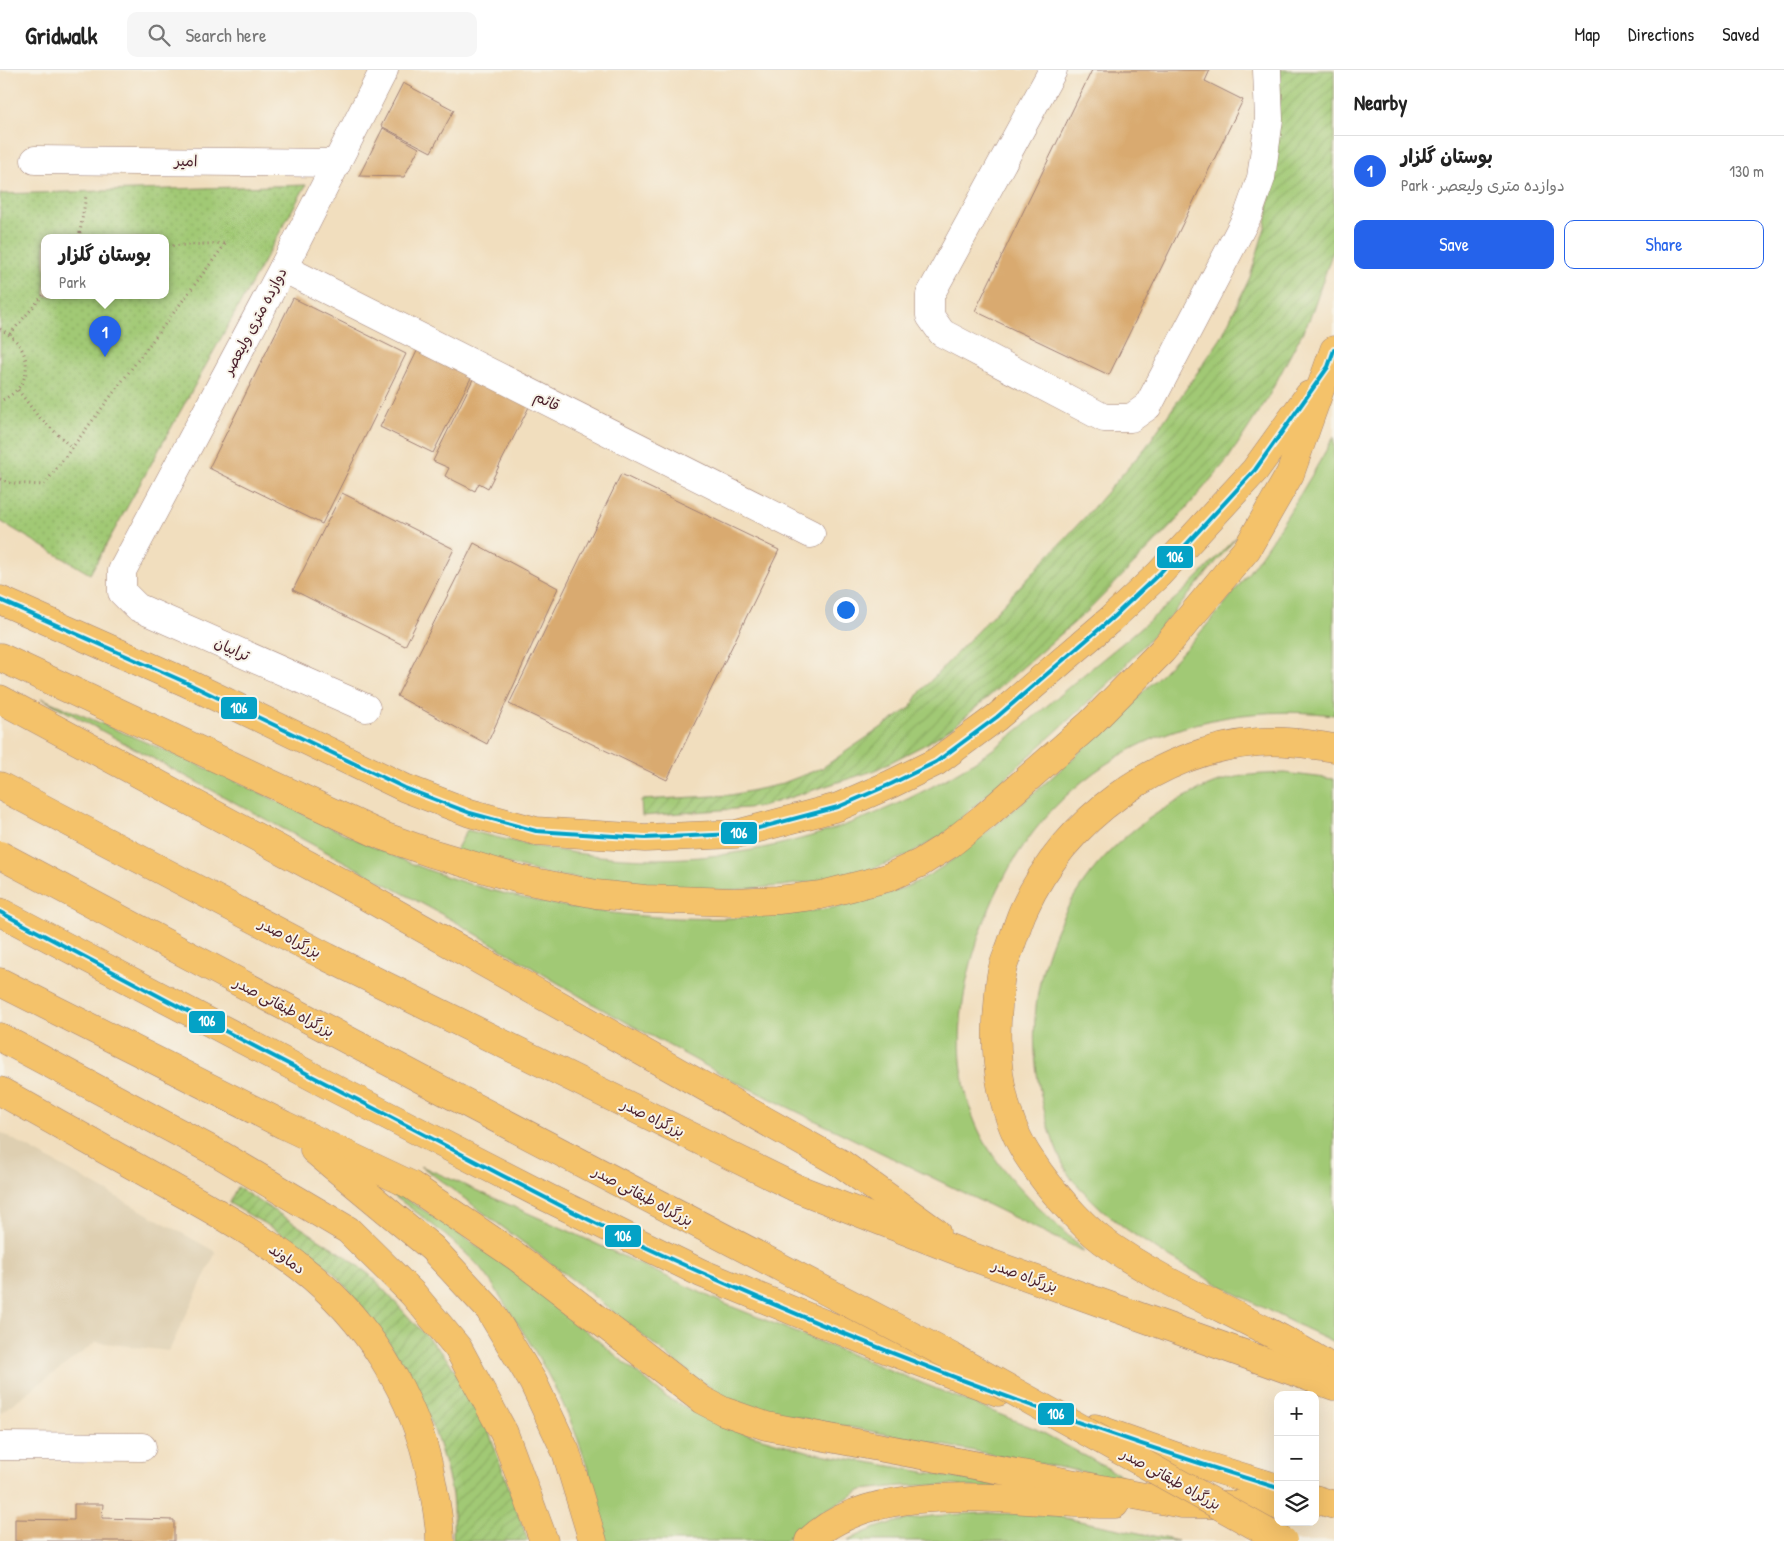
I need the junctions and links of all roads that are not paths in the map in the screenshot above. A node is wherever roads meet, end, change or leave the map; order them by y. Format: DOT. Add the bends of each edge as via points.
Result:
graph roads {
  1 [pos="384,70"];
  2 [pos="1053,70"];
  3 [pos="1267,70"];
  4 [pos="35,160"];
  5 [pos="337,163"];
  6 [pos="283,268"];
  7 [pos="1331,358"];
  8 [pos="811,534"];
  9 [pos="122,571"];
  10 [pos="0,600"];
  11 [pos="0,657"];
  12 [pos="0,700"];
  13 [pos="366,708"];
  14 [pos="1334,748"];
  15 [pos="0,786"];
  16 [pos="0,855"];
  17 [pos="0,912"];
  18 [pos="0,982"];
  19 [pos="0,1037"];
  20 [pos="0,1091"];
  21 [pos="284,1125"];
  22 [pos="970,1256"];
  23 [pos="1334,1370"];
  24 [pos="1334,1386"];
  25 [pos="0,1446"];
  26 [pos="142,1447"];
  27 [pos="1274,1487"];
  28 [pos="1319,1500"];
  29 [pos="1182,1504"];
  30 [pos="1274,1505"];
  31 [pos="1334,1505"];
  32 [pos="1319,1508"];
  33 [pos="1334,1510"];
  34 [pos="440,1541"];
  35 [pos="544,1541"];
  36 [pos="593,1541"];
  37 [pos="809,1541"];
  38 [pos="1283,1541"];
  1 -- 5 [label="street, دوازده متری ولیعصر"];
  2 -- 3 [label="street" via="930,295 930,316 942,333 1104,418 1131,418 1148,406 1248,215 1261,178 1269,119"];
  4 -- 5 [label="street, امیر"];
  5 -- 6 [label="street, دوازده متری ولیعصر"];
  6 -- 8 [label="street, قائم"];
  6 -- 9 [label="street, دوازده متری ولیعصر"];
  7 -- 10 [label="main road" via="1255,470 1159,574 1104,626 997,717 936,762 891,784 838,807 736,834 645,838 536,831 470,813 405,788 185,682"];
  7 -- 11 [label="main road" via="1290,474 1247,549 1162,651 1091,723 950,844 920,864 887,878 847,889 778,900 734,902 596,894 519,879 383,836"];
  9 -- 13 [label="street, ترابیان" via="122,592 137,607"];
  12 -- 22 [label="main road" via="352,888 842,1164"];
  14 -- 23 [label="main road" via="1258,742 1201,753 1151,775 1114,798 1083,825 1053,859 1024,908 1002,971 995,1038 999,1076 1013,1128 1030,1160 1053,1191 1102,1240 1168,1282 1298,1346"];
  15 -- 22 [label="main road, بزرگراه صدر" via="327,957 796,1188"];
  16 -- 38 [label="main road, بزرگراه طبقاتی صدر, bridge" via="952,1357"];
  17 -- 27 [label="main road" via="355,1099 701,1273 1038,1408"];
  18 -- 21 [label="main road"];
  19 -- 35 [label="main road" via="221,1155 348,1230 412,1294 458,1348 504,1433"];
  20 -- 34 [label="main road, دماوند" via="251,1232 301,1267 349,1312 380,1353 416,1422 426,1452"];
  21 -- 29 [label="main road" via="411,1184 517,1257 679,1384 723,1411 766,1426"];
  21 -- 36 [label="main road" via="432,1248 489,1309 533,1382 566,1452"];
  22 -- 24 [label="main road, بزرگراه صدر"];
  25 -- 26 [label="street"];
  28 -- 31 [label="main road"];
  29 -- 30 [label="main road"];
  29 -- 37 [label="main road" via="912,1499 874,1506 841,1519"];
  32 -- 33 [label="main road"];
}
